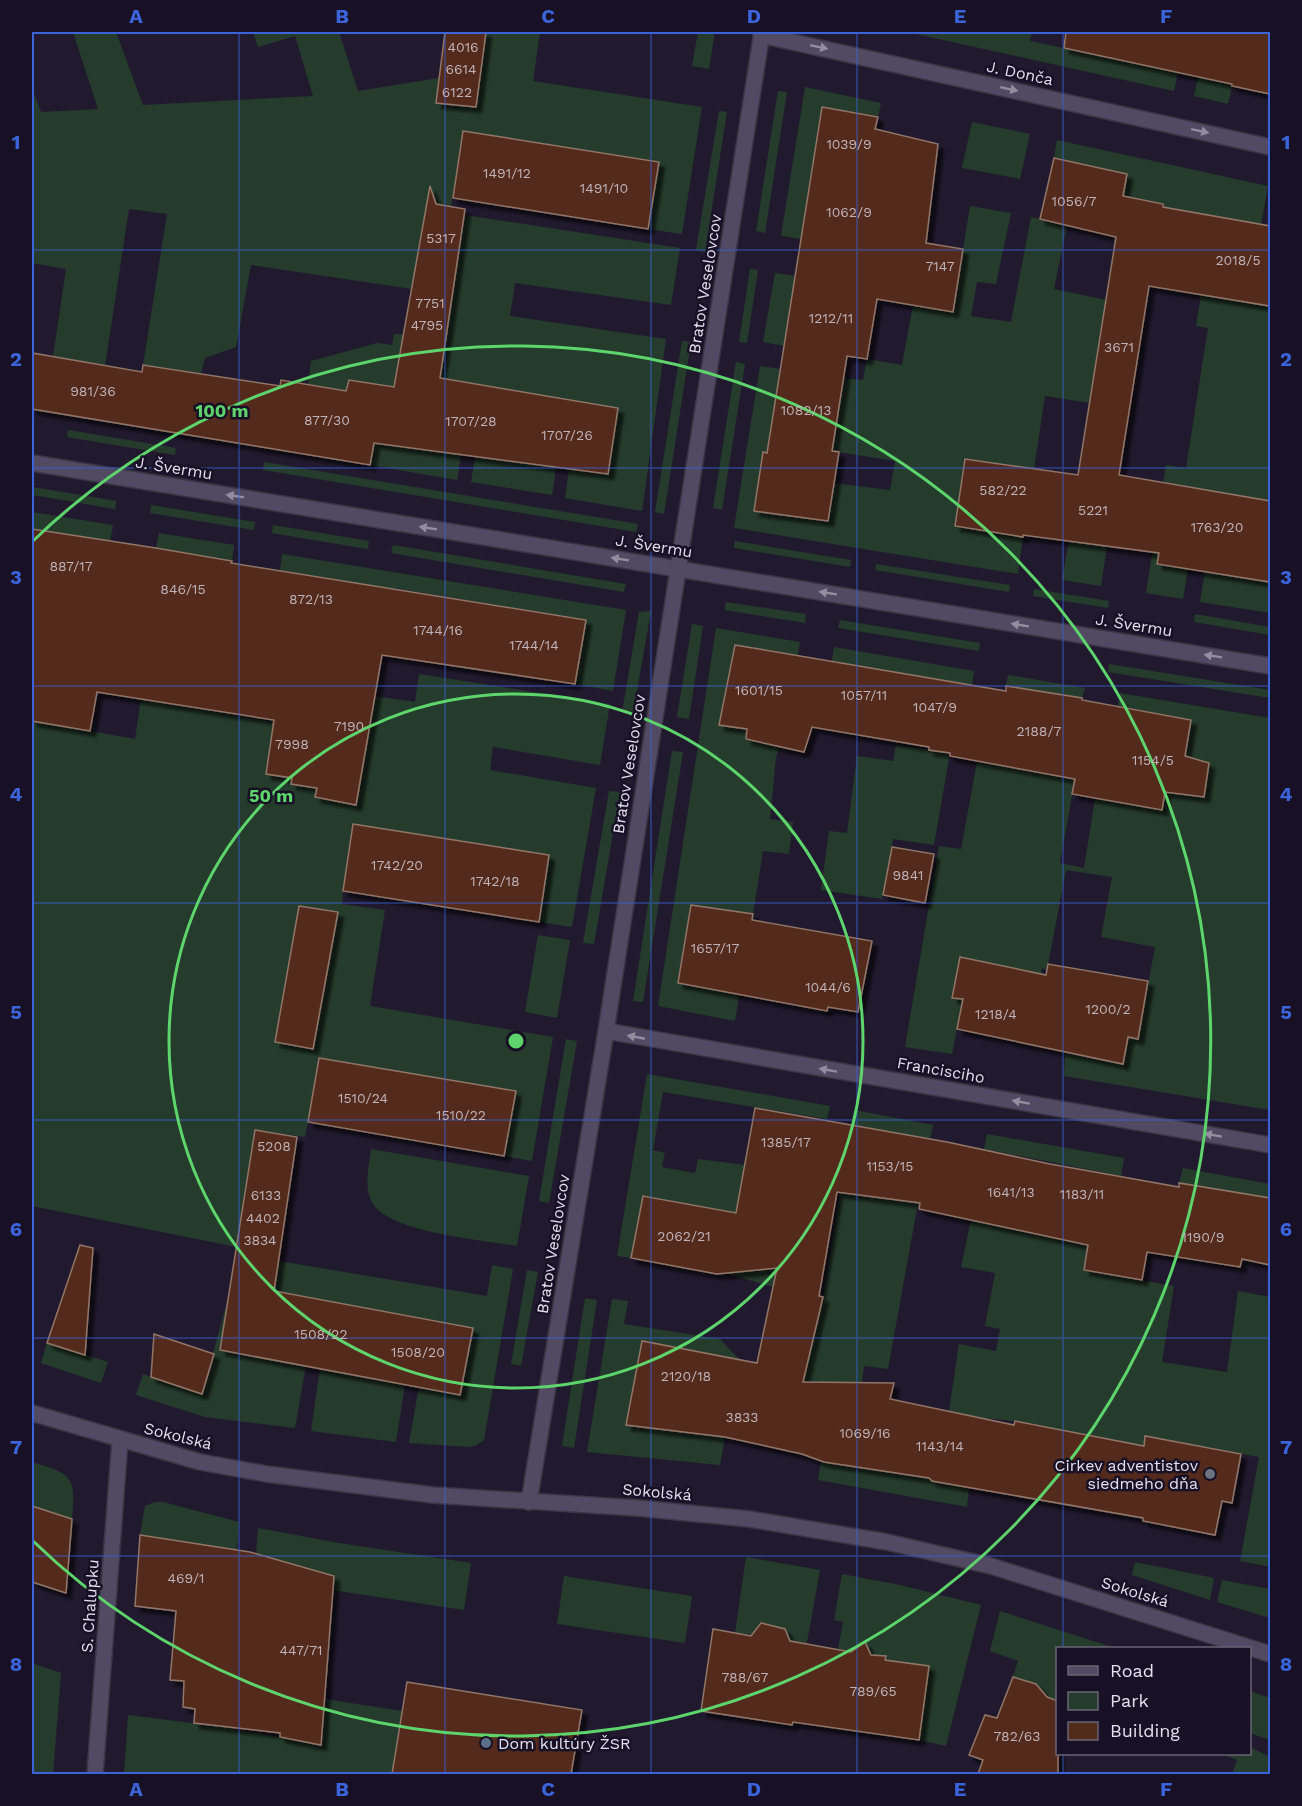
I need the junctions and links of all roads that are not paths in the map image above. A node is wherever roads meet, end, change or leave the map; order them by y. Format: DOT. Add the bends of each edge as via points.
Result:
graph roads {
  1 [pos="762,33"];
  2 [pos="1270,147"];
  3 [pos="32,463"];
  4 [pos="678,568"];
  5 [pos="1270,666"];
  6 [pos="606,1031"];
  7 [pos="1270,1145"];
  8 [pos="32,1413"];
  9 [pos="120,1440"];
  10 [pos="529,1502"];
  11 [pos="1248,1647"];
  12 [pos="1251,1648"];
  13 [pos="1270,1654"];
  14 [pos="95,1774"];
  1 -- 2 [label="street, J. Donča, one-way"];
  1 -- 4 [label="street, Bratov Veselovcov"];
  4 -- 3 [label="street, J. Švermu, one-way"];
  5 -- 4 [label="street, J. Švermu, one-way"];
  4 -- 6 [label="street, Bratov Veselovcov"];
  7 -- 6 [label="street, Francisciho, one-way"];
  6 -- 10 [label="street, Bratov Veselovcov"];
  8 -- 9 [label="street, Sokolská"];
  9 -- 10 [label="street, Sokolská" via="200,1462 278,1475 380,1490"];
  9 -- 14 [label="street, S. Chalupku"];
  10 -- 11 [label="street, Sokolská" via="749,1519 887,1542 991,1566"];
  12 -- 13 [label="street, Sokolská"];
}
